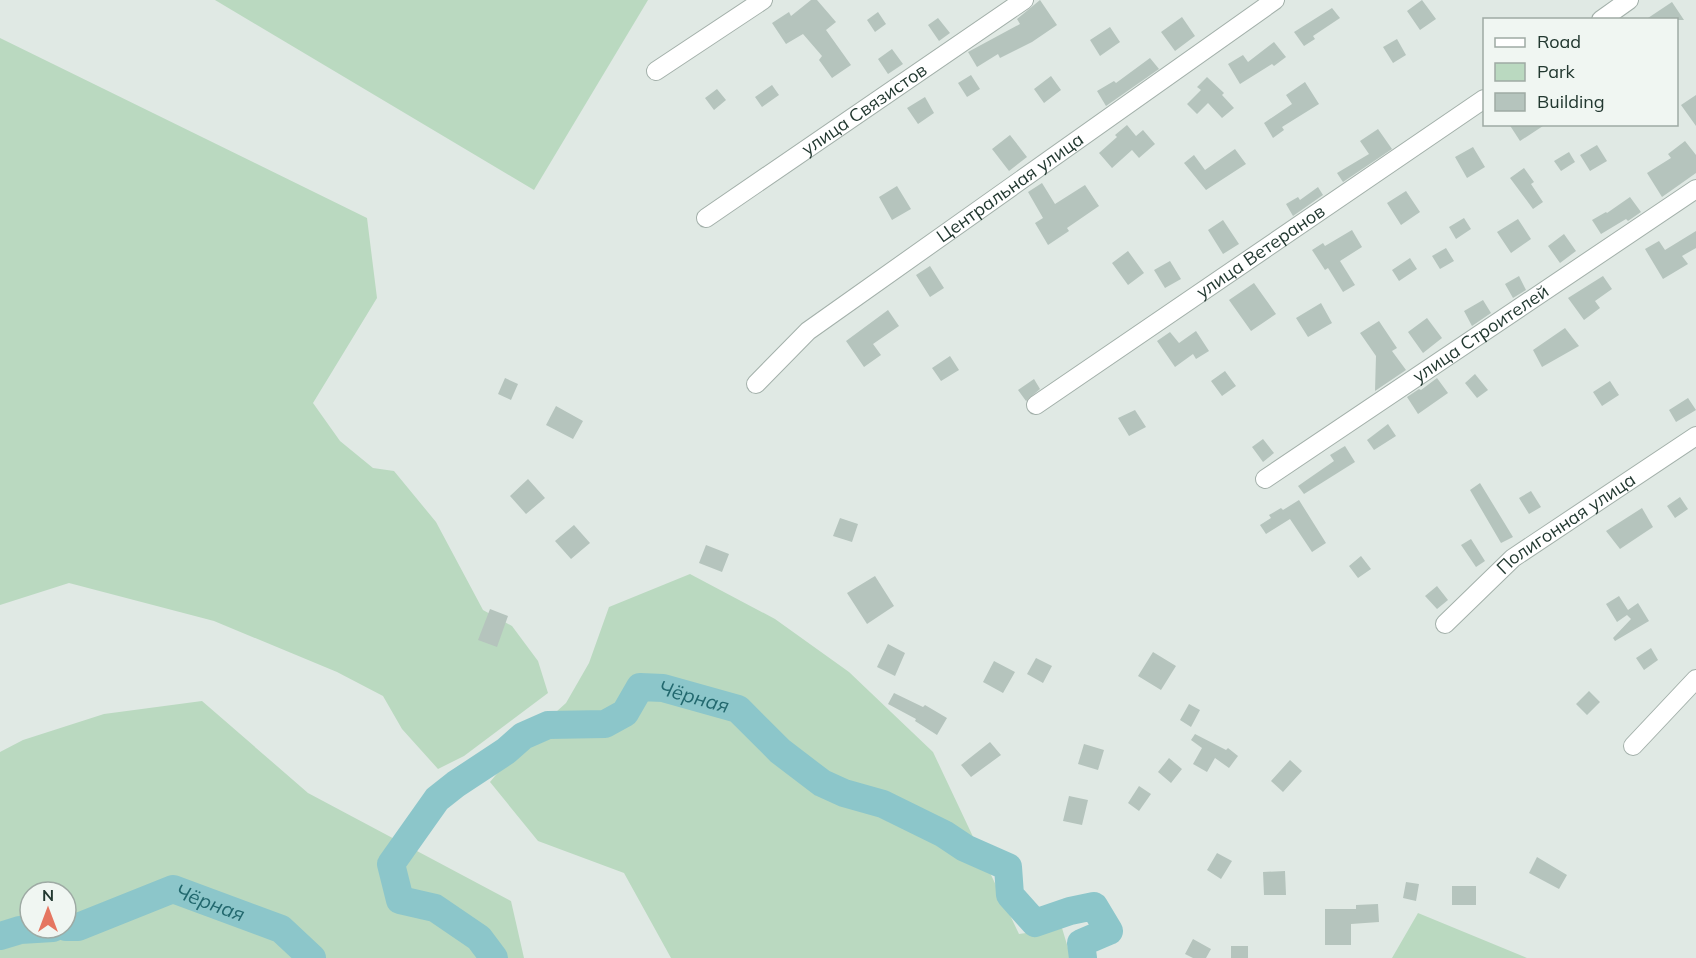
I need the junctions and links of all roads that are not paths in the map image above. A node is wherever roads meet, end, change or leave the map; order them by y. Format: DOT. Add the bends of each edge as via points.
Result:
graph roads {
  1 [pos="763,0"];
  2 [pos="1024,0"];
  3 [pos="1275,0"];
  4 [pos="1629,0"];
  5 [pos="1604,18"];
  6 [pos="656,71"];
  7 [pos="1483,100"];
  8 [pos="1696,189"];
  9 [pos="706,218"];
  10 [pos="756,384"];
  11 [pos="1036,405"];
  12 [pos="1696,436"];
  13 [pos="1265,479"];
  14 [pos="1444,624"];
  15 [pos="1696,679"];
  16 [pos="1634,746"];
  1 -- 6 [label="street"];
  2 -- 9 [label="street, улица Связистов"];
  3 -- 10 [label="street, Центральная улица" via="808,331"];
  4 -- 5 [label="street"];
  7 -- 11 [label="street, улица Ветеранов"];
  8 -- 13 [label="street, улица Строителей"];
  12 -- 14 [label="street, Полигонная улица" via="1512,558"];
  15 -- 16 [label="street"];
}
